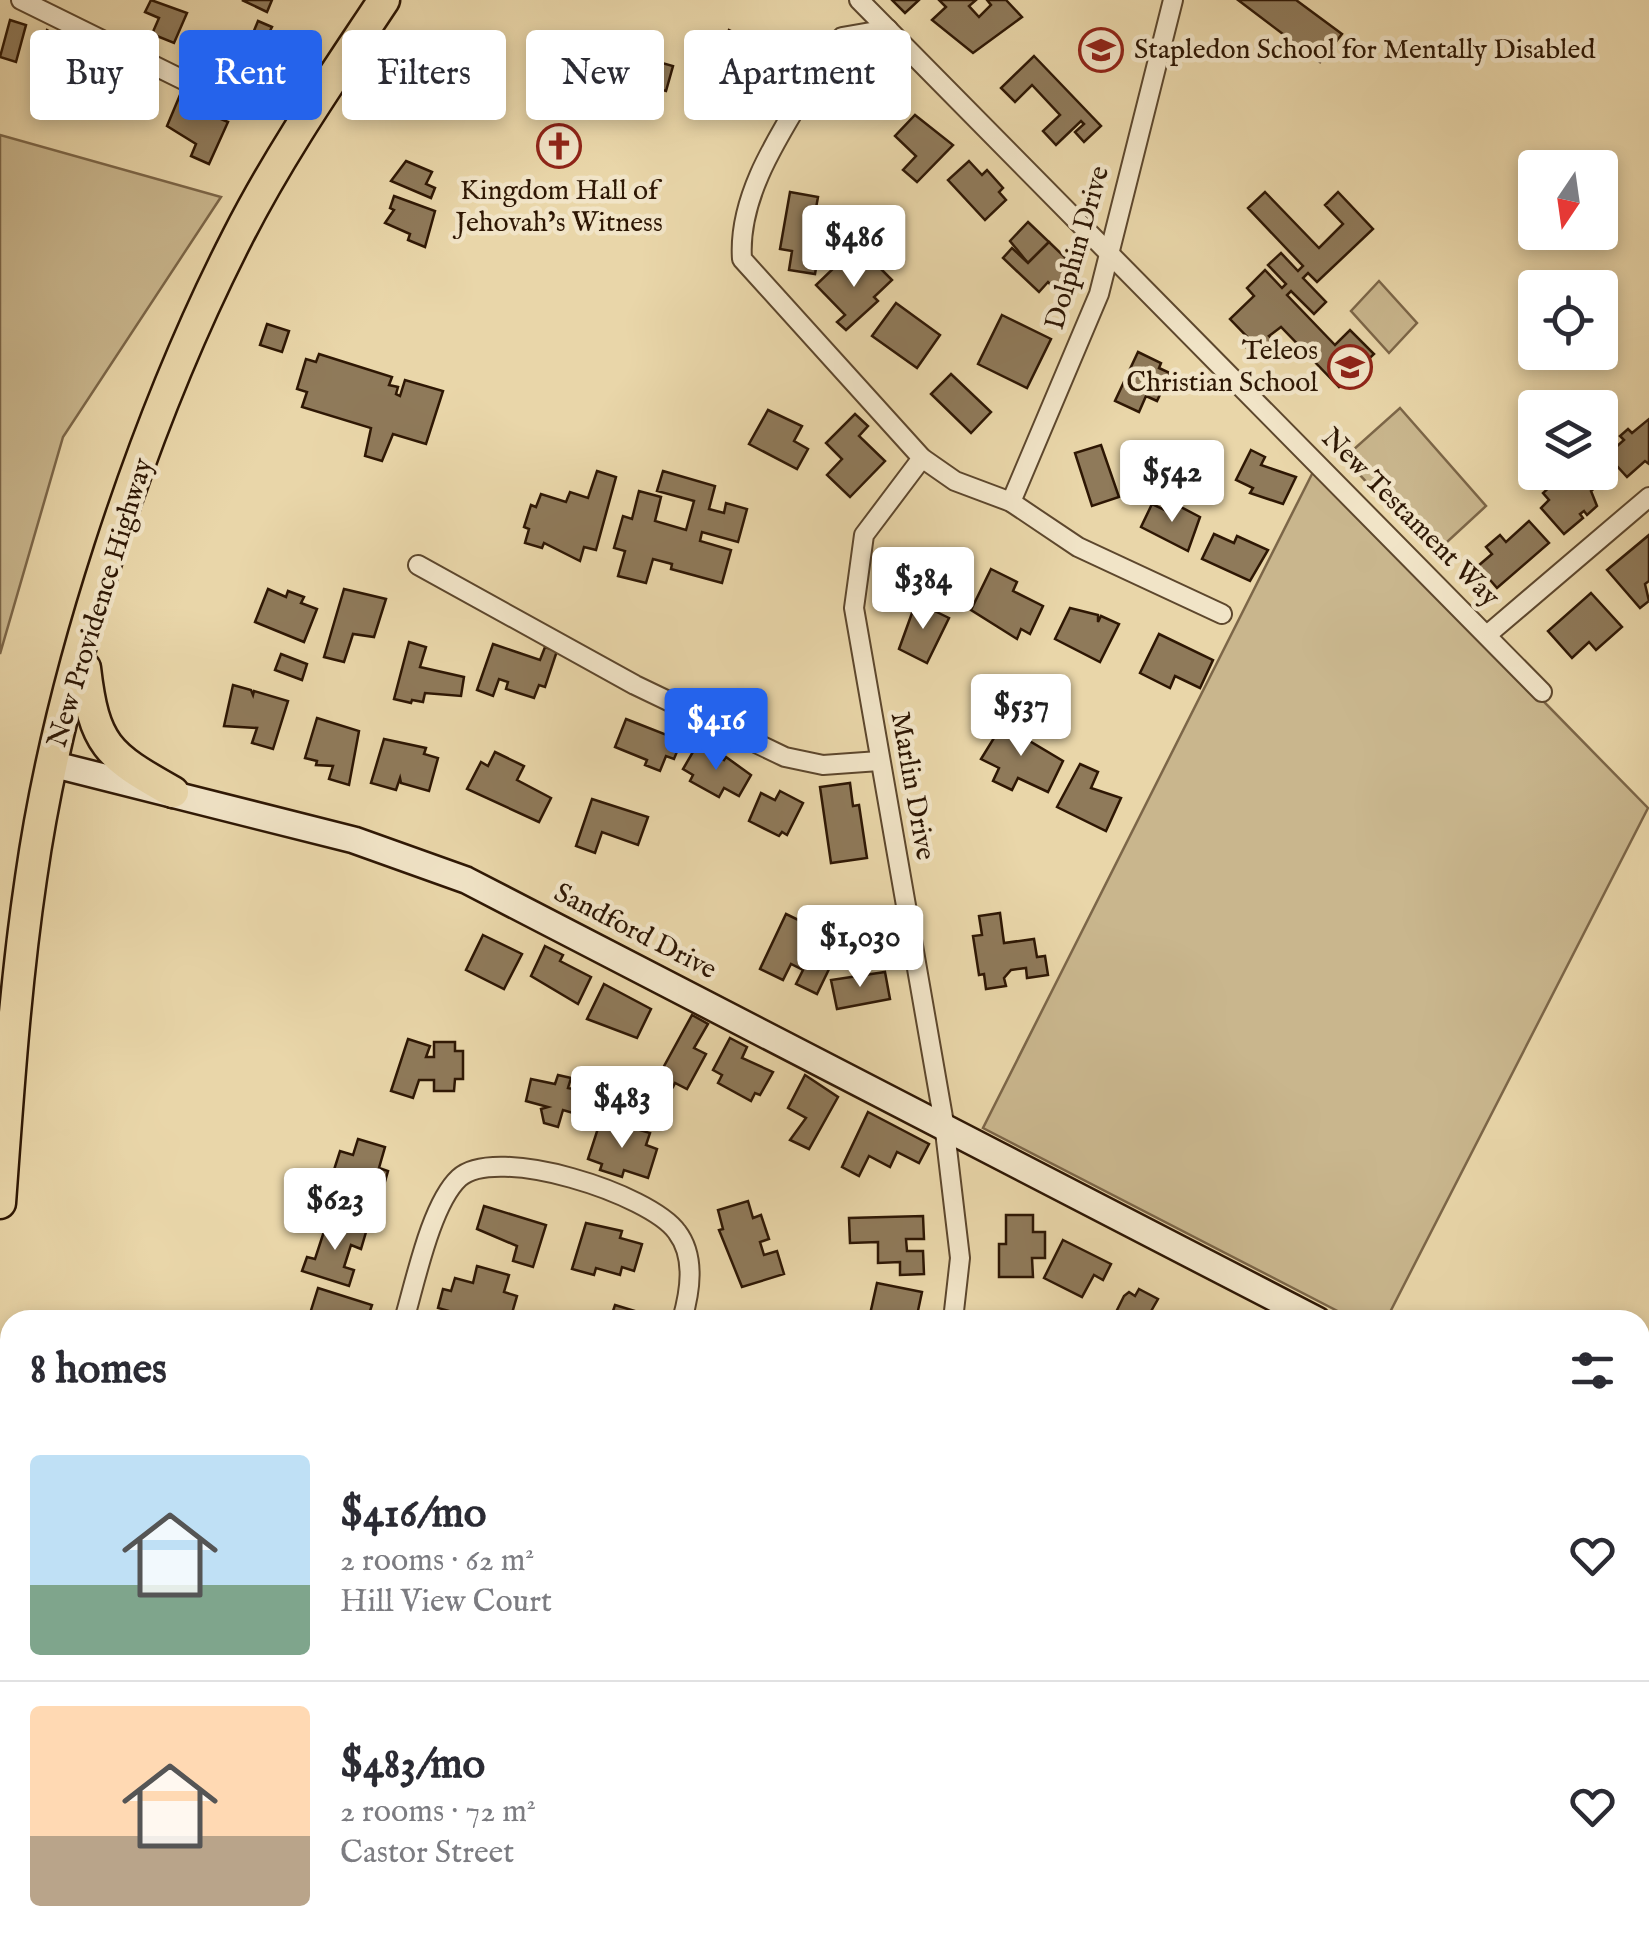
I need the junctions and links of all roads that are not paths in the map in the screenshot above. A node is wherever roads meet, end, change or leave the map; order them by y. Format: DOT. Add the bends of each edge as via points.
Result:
graph roads {
  1 [pos="21,0"];
  2 [pos="384,0"];
  3 [pos="859,0"];
  4 [pos="1172,0"];
  5 [pos="888,28"];
  6 [pos="179,78"];
  7 [pos="1110,252"];
  8 [pos="922,458"];
  9 [pos="1649,497"];
  10 [pos="1012,502"];
  11 [pos="418,565"];
  12 [pos="1222,614"];
  13 [pos="1487,635"];
  14 [pos="82,650"];
  15 [pos="1542,692"];
  16 [pos="879,761"];
  17 [pos="52,764"];
  18 [pos="174,792"];
  19 [pos="944,1123"];
  20 [pos="0,1202"];
  21 [pos="407,1310"];
  22 [pos="684,1310"];
  23 [pos="954,1310"];
  24 [pos="1298,1310"];
  1 -- 6 [label="street"];
  2 -- 14 [label="highway, New Providence Highway" via="236,238 149,444"];
  3 -- 5 [label="street, New Testament Way"];
  4 -- 7 [label="street, Dolphin Drive"];
  5 -- 7 [label="street, New Testament Way"];
  5 -- 8 [label="street" via="842,37 826,57 752,193 740,228 742,259"];
  7 -- 10 [label="street, Dolphin Drive" via="1100,294"];
  7 -- 13 [label="street, New Testament Way"];
  8 -- 10 [label="street" via="955,481"];
  8 -- 16 [label="street, Marlin Drive" via="876,513 858,568 854,608"];
  9 -- 13 [label="street"];
  10 -- 12 [label="street" via="1078,547"];
  11 -- 16 [label="street" via="635,685 785,758 823,765"];
  13 -- 15 [label="street, New Testament Way"];
  14 -- 17 [label="highway, New Providence Highway"];
  14 -- 18 [label="highway" via="91,722 110,751"];
  16 -- 19 [label="street, Marlin Drive"];
  17 -- 18 [label="street, Sandford Drive"];
  17 -- 20 [label="highway, New Providence Highway" via="26,912"];
  18 -- 19 [label="street, Sandford Drive" via="354,840 466,880"];
  19 -- 23 [label="street, Marlin Drive" via="960,1258"];
  19 -- 24 [label="street, Sandford Drive"];
  21 -- 22 [label="street" via="457,1179 473,1169 526,1167 623,1195 662,1218 676,1231 691,1270"];
}
